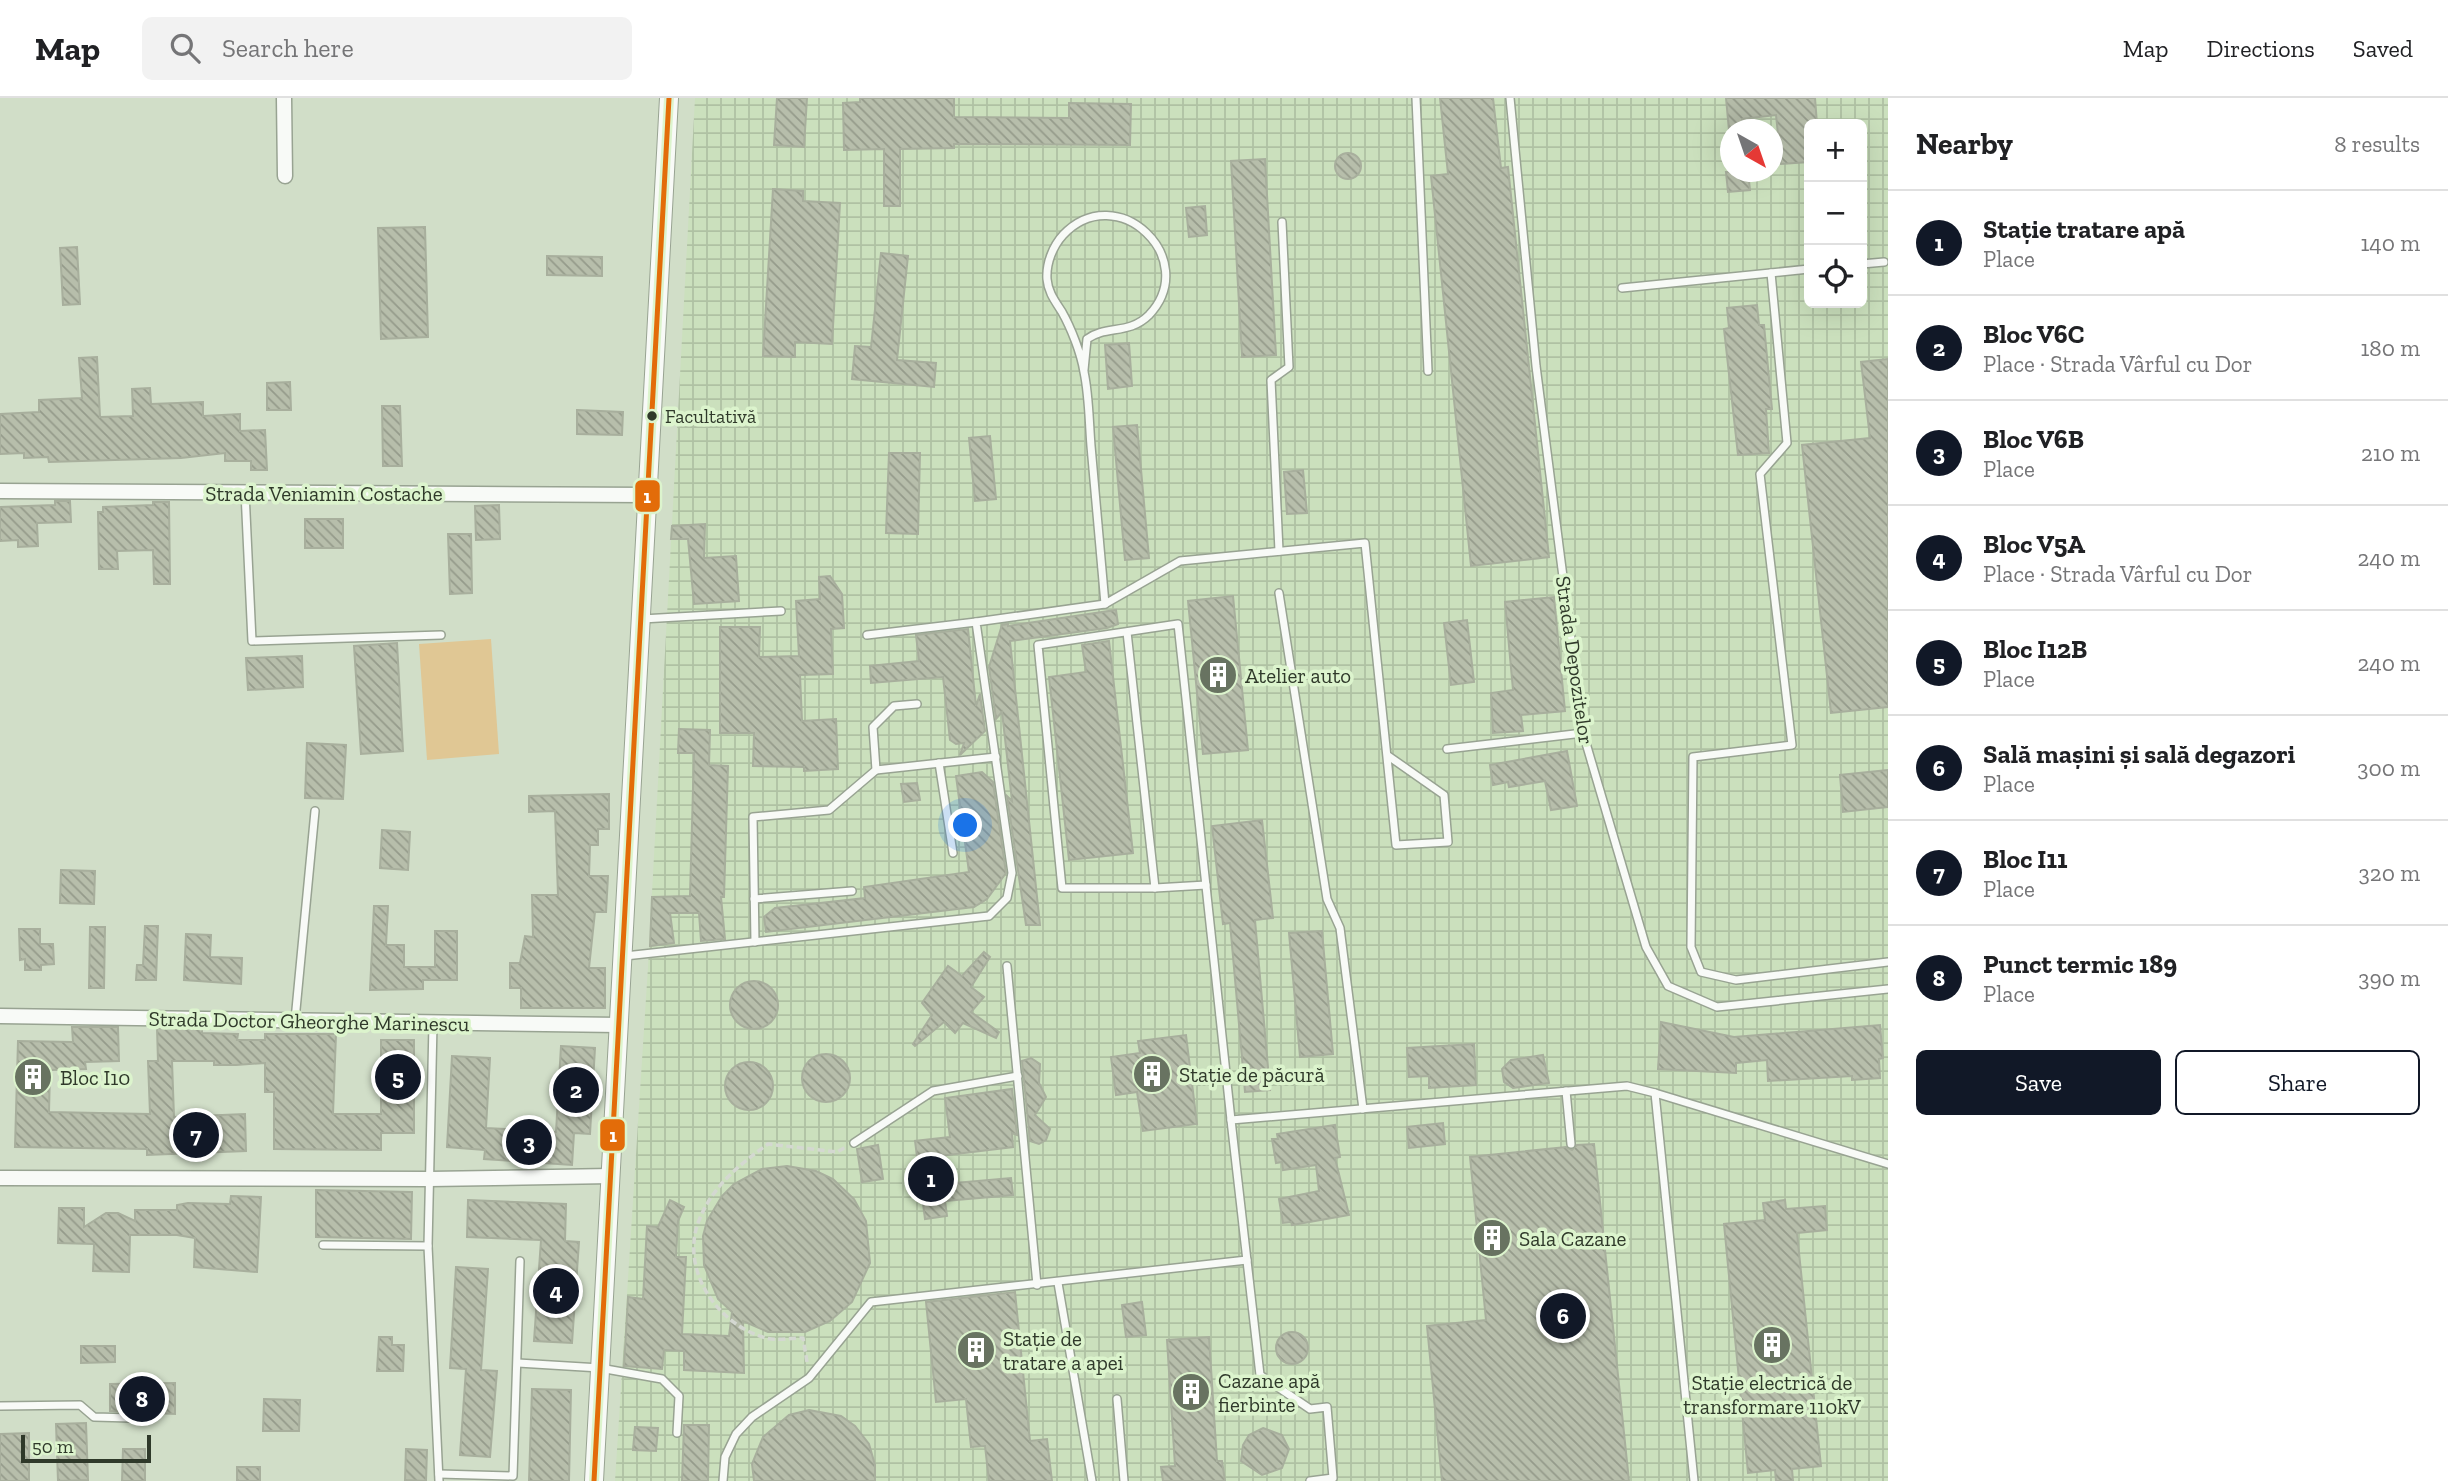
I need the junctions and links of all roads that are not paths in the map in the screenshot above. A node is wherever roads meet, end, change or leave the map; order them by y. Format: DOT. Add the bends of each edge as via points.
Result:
graph roads {
  1 [pos="284,98"];
  2 [pos="668,98"];
  3 [pos="1416,98"];
  4 [pos="1510,98"];
  5 [pos="285,176"];
  6 [pos="1282,222"];
  7 [pos="1884,262"];
  8 [pos="1867,264"];
  9 [pos="1804,270"];
  10 [pos="1771,273"];
  11 [pos="1622,288"];
  12 [pos="1084,370"];
  13 [pos="1428,371"];
  14 [pos="0,491"];
  15 [pos="245,492"];
  16 [pos="647,495"];
  17 [pos="1279,551"];
  18 [pos="1279,593"];
  19 [pos="1105,604"];
  20 [pos="781,611"];
  21 [pos="640,620"];
  22 [pos="976,621"];
  23 [pos="1127,632"];
  24 [pos="441,635"];
  25 [pos="867,635"];
  26 [pos="917,704"];
  27 [pos="1583,733"];
  28 [pos="1447,749"];
  29 [pos="1387,755"];
  30 [pos="996,757"];
  31 [pos="939,763"];
  32 [pos="876,770"];
  33 [pos="315,811"];
  34 [pos="953,853"];
  35 [pos="1206,885"];
  36 [pos="1155,888"];
  37 [pos="852,891"];
  38 [pos="754,899"];
  39 [pos="755,942"];
  40 [pos="622,956"];
  41 [pos="1888,962"];
  42 [pos="1007,965"];
  43 [pos="1888,989"];
  44 [pos="0,1016"];
  45 [pos="295,1020"];
  46 [pos="433,1024"];
  47 [pos="619,1026"];
  48 [pos="1018,1076"];
  49 [pos="1566,1091"];
  50 [pos="1655,1093"];
  51 [pos="1363,1109"];
  52 [pos="1231,1120"];
  53 [pos="854,1143"];
  54 [pos="1572,1144"];
  55 [pos="1888,1164"];
  56 [pos="611,1175"];
  57 [pos="0,1178"];
  58 [pos="430,1179"];
  59 [pos="323,1245"];
  60 [pos="428,1246"];
  61 [pos="1247,1260"];
  62 [pos="520,1261"];
  63 [pos="1058,1283"];
  64 [pos="1037,1286"];
  65 [pos="518,1363"];
  66 [pos="600,1368"];
  67 [pos="1117,1399"];
  68 [pos="0,1406"];
  69 [pos="131,1418"];
  70 [pos="677,1433"];
  71 [pos="439,1478"];
  72 [pos="594,1481"];
  73 [pos="723,1481"];
  74 [pos="1092,1481"];
  75 [pos="1124,1481"];
  76 [pos="1310,1481"];
  77 [pos="1694,1481"];
  1 -- 5 [label="street"];
  2 -- 16 [label="street"];
  3 -- 13 [label="lane"];
  4 -- 27 [label="lane, Strada Depozitelor" via="1536,366"];
  6 -- 17 [label="lane" via="1289,367 1271,380"];
  7 -- 8 [label="lane"];
  9 -- 10 [label="lane"];
  10 -- 11 [label="lane"];
  10 -- 41 [label="lane" via="1787,443 1760,474 1792,745 1693,757 1691,947 1701,972 1736,979"];
  12 -- 12 [label="lane" via="1087,339 1096,332 1133,326 1160,299 1164,261 1143,228 1126,219 1088,218 1057,241 1049,259 1047,279 1052,298 1063,314"];
  12 -- 19 [label="lane"];
  14 -- 15 [label="street, Strada Veniamin Costache"];
  15 -- 16 [label="street, Strada Veniamin Costache"];
  15 -- 24 [label="lane" via="252,640"];
  16 -- 21 [label="street"];
  17 -- 19 [label="lane" via="1180,561"];
  17 -- 29 [label="lane" via="1365,543"];
  18 -- 51 [label="lane" via="1327,899 1340,928"];
  19 -- 22 [label="lane"];
  20 -- 21 [label="lane"];
  21 -- 40 [label="street"];
  22 -- 25 [label="lane"];
  22 -- 30 [label="lane"];
  23 -- 35 [label="lane" via="1178,624"];
  23 -- 36 [label="lane"];
  23 -- 36 [label="lane" via="1038,645 1062,888"];
  26 -- 32 [label="lane" via="894,706 873,727"];
  27 -- 28 [label="lane"];
  27 -- 43 [label="lane, Strada Depozitelor" via="1646,947 1668,986 1717,1007"];
  29 -- 29 [label="lane" via="1444,795 1448,842 1396,845"];
  30 -- 31 [label="lane"];
  30 -- 39 [label="lane" via="1012,873 1007,898 989,916"];
  31 -- 32 [label="lane"];
  31 -- 34 [label="lane"];
  32 -- 38 [label="lane" via="829,810 752,817"];
  33 -- 45 [label="lane"];
  35 -- 36 [label="lane"];
  35 -- 52 [label="lane"];
  37 -- 38 [label="lane"];
  38 -- 39 [label="lane"];
  39 -- 40 [label="lane"];
  40 -- 47 [label="street"];
  42 -- 48 [label="lane"];
  44 -- 45 [label="street, Strada Doctor Gheorghe Marinescu"];
  45 -- 46 [label="street, Strada Doctor Gheorghe Marinescu"];
  46 -- 47 [label="street, Strada Doctor Gheorghe Marinescu"];
  46 -- 58 [label="lane"];
  47 -- 56 [label="street"];
  48 -- 53 [label="lane" via="933,1091"];
  48 -- 64 [label="lane"];
  49 -- 50 [label="lane" via="1627,1086"];
  49 -- 51 [label="lane"];
  49 -- 54 [label="lane"];
  50 -- 55 [label="lane"];
  50 -- 77 [label="lane"];
  51 -- 52 [label="lane"];
  52 -- 61 [label="lane"];
  56 -- 58 [label="street"];
  56 -- 66 [label="street"];
  57 -- 58 [label="street"];
  58 -- 60 [label="lane"];
  59 -- 60 [label="lane"];
  60 -- 71 [label="lane"];
  61 -- 63 [label="lane"];
  61 -- 76 [label="lane" via="1260,1375 1310,1409 1327,1407 1332,1478"];
  62 -- 65 [label="lane"];
  63 -- 64 [label="lane"];
  63 -- 74 [label="lane"];
  64 -- 73 [label="lane" via="871,1302 809,1378 752,1417 736,1434 725,1457"];
  65 -- 66 [label="lane"];
  65 -- 71 [label="lane" via="513,1476"];
  66 -- 70 [label="lane" via="662,1379 679,1396"];
  66 -- 72 [label="street"];
  67 -- 75 [label="lane"];
  68 -- 69 [label="lane" via="80,1405 94,1417"];
}
